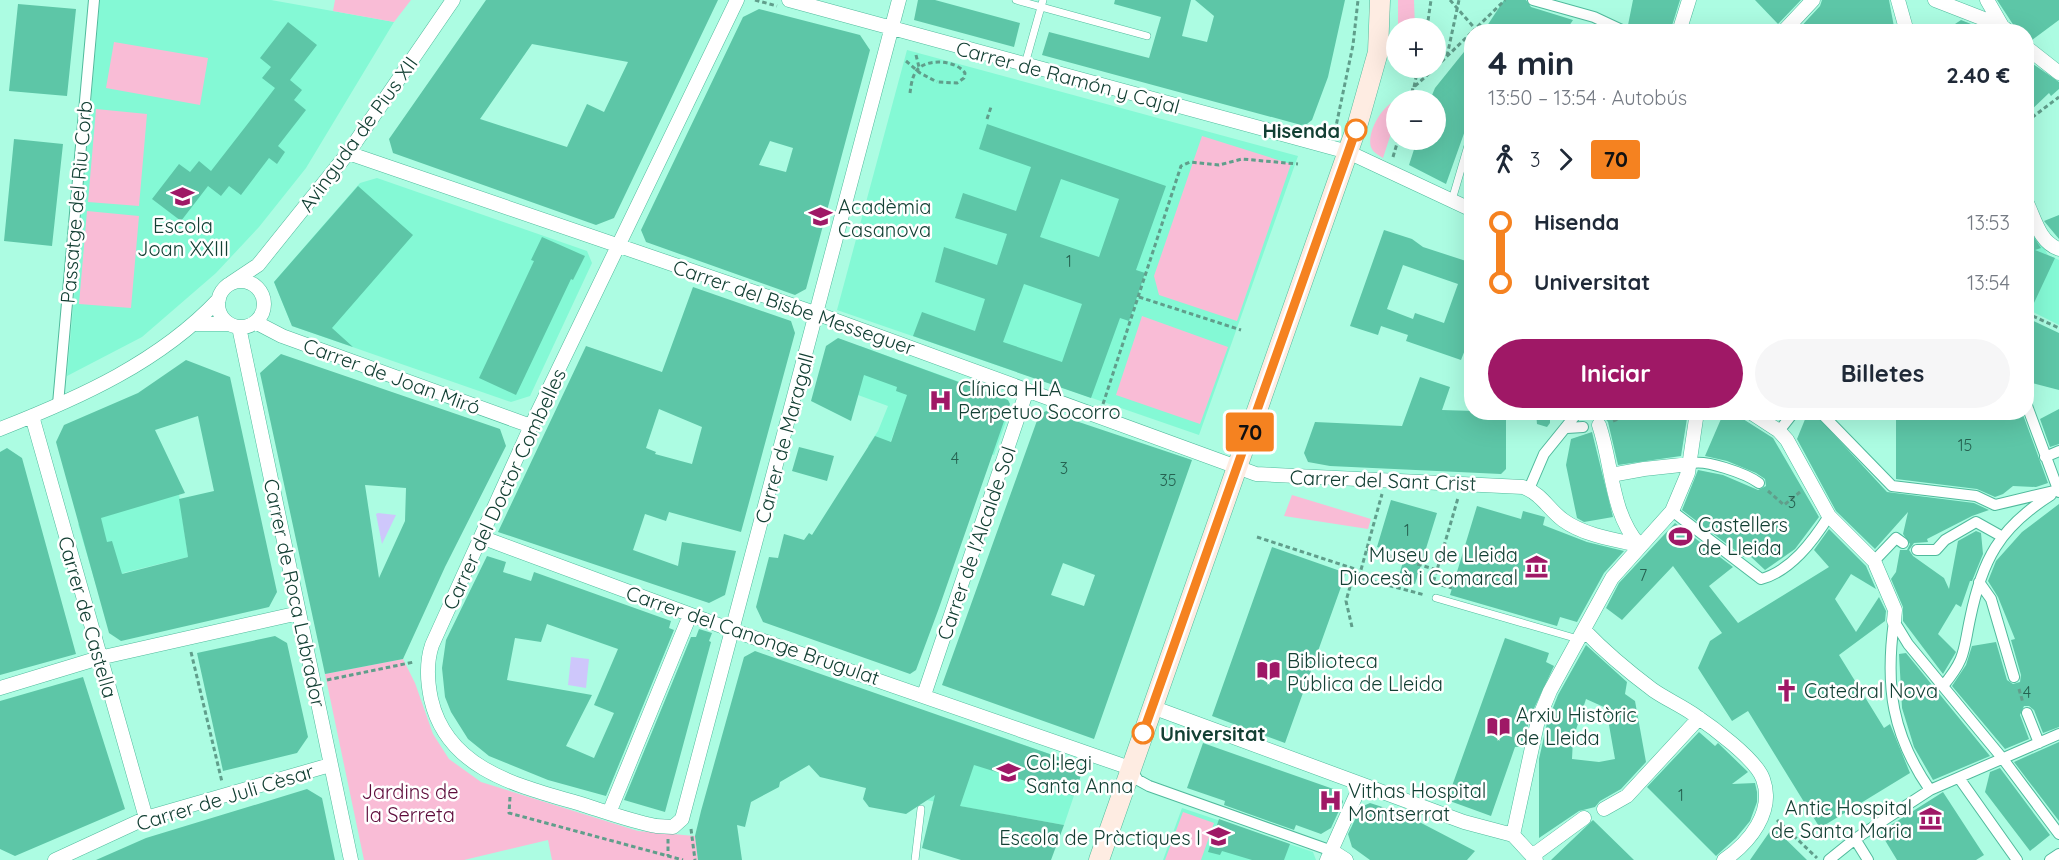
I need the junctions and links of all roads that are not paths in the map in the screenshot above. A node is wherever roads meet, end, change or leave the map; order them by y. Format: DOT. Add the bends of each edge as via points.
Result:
graph roads {
  1 [pos="94,0"];
  2 [pos="453,0"];
  3 [pos="737,0"];
  4 [pos="789,0"];
  5 [pos="899,0"];
  6 [pos="1016,0"];
  7 [pos="1380,0"];
  8 [pos="1533,0"];
  9 [pos="1689,0"];
  10 [pos="1813,0"];
  11 [pos="1898,0"];
  12 [pos="1935,0"];
  13 [pos="1987,0"];
  14 [pos="1042,3"];
  15 [pos="1606,24"];
  16 [pos="1682,24"];
  17 [pos="1790,24"];
  18 [pos="1905,24"];
  19 [pos="1993,24"];
  20 [pos="2002,24"];
  21 [pos="891,29"];
  22 [pos="1147,36"];
  23 [pos="2034,54"];
  24 [pos="1025,64"];
  25 [pos="2057,74"];
  26 [pos="1339,150"];
  27 [pos="348,153"];
  28 [pos="1464,159"];
  29 [pos="1452,200"];
  30 [pos="1464,206"];
  31 [pos="2034,219"];
  32 [pos="618,246"];
  33 [pos="2059,249"];
  34 [pos="258,265"];
  35 [pos="231,283"];
  36 [pos="258,289"];
  37 [pos="219,299"];
  38 [pos="818,314"];
  39 [pos="255,322"];
  40 [pos="195,324"];
  41 [pos="234,325"];
  42 [pos="1027,390"];
  43 [pos="58,404"];
  44 [pos="32,416"];
  45 [pos="1572,420"];
  46 [pos="1696,420"];
  47 [pos="1762,420"];
  48 [pos="1788,420"];
  49 [pos="1828,420"];
  50 [pos="2032,420"];
  51 [pos="1599,425"];
  52 [pos="531,426"];
  53 [pos="1583,427"];
  54 [pos="1567,428"];
  55 [pos="0,429"];
  56 [pos="1779,431"];
  57 [pos="2059,451"];
  58 [pos="2045,457"];
  59 [pos="1690,464"];
  60 [pos="1237,468"];
  61 [pos="1611,476"];
  62 [pos="1759,483"];
  63 [pos="1528,489"];
  64 [pos="2059,491"];
  65 [pos="1672,511"];
  66 [pos="1829,516"];
  67 [pos="2001,536"];
  68 [pos="481,537"];
  69 [pos="1903,543"];
  70 [pos="1639,545"];
  71 [pos="1917,550"];
  72 [pos="1874,561"];
  73 [pos="1979,582"];
  74 [pos="1436,598"];
  75 [pos="299,613"];
  76 [pos="690,615"];
  77 [pos="1894,621"];
  78 [pos="732,630"];
  79 [pos="1581,635"];
  80 [pos="99,658"];
  81 [pos="2014,677"];
  82 [pos="1943,686"];
  83 [pos="0,688"];
  84 [pos="924,695"];
  85 [pos="1152,707"];
  86 [pos="2027,713"];
  87 [pos="1699,718"];
  88 [pos="2059,734"];
  89 [pos="2039,743"];
  90 [pos="2003,759"];
  91 [pos="330,765"];
  92 [pos="1130,768"];
  93 [pos="1959,778"];
  94 [pos="1361,784"];
  95 [pos="1930,790"];
  96 [pos="686,806"];
  97 [pos="921,809"];
  98 [pos="1604,809"];
  99 [pos="609,813"];
  100 [pos="146,818"];
  101 [pos="1584,818"];
  102 [pos="2059,834"];
  103 [pos="1513,835"];
  104 [pos="1855,839"];
  105 [pos="2059,854"];
  106 [pos="1330,855"];
  107 [pos="1534,858"];
  108 [pos="55,860"];
  109 [pos="351,860"];
  110 [pos="915,860"];
  111 [pos="1099,860"];
  112 [pos="1346,860"];
  113 [pos="1724,860"];
  114 [pos="1829,860"];
  115 [pos="1868,860"];
  116 [pos="2017,860"];
  117 [pos="2050,860"];
  1 -- 43 [label="street, Passatge del Riu Corb"];
  2 -- 27 [label="street, Avinguda de Pius XII"];
  3 -- 32 [label="street, Carrer del Doctor Combelles"];
  4 -- 21 [label="street, Carrer de Ramón y Cajal"];
  5 -- 21 [label="street, Carrer de Maragall"];
  6 -- 14 [label="lane"];
  7 -- 26 [label="main road" via="1378,52"];
  8 -- 15 [label="street"];
  9 -- 16 [label="street"];
  10 -- 17 [label="street"];
  11 -- 18 [label="street"];
  12 -- 19 [label="street"];
  13 -- 20 [label="street"];
  14 -- 22 [label="lane"];
  14 -- 24 [label="lane"];
  21 -- 24 [label="street, Carrer de Ramón y Cajal"];
  21 -- 38 [label="street, Carrer de Maragall"];
  23 -- 25 [label="street"];
  24 -- 26 [label="street, Carrer de Ramón y Cajal"];
  26 -- 29 [label="street, Carrer de Ramón y Cajal"];
  26 -- 60 [label="main road"];
  27 -- 32 [label="street, Carrer del Bisbe Messeguer"];
  27 -- 34 [label="street, Avinguda de Pius XII"];
  28 -- 29 [label="lane"];
  29 -- 30 [label="street, Carrer de Ramón y Cajal"];
  31 -- 33 [label="street" via="2048,245"];
  32 -- 38 [label="street, Carrer del Bisbe Messeguer"];
  32 -- 52 [label="street, Carrer del Doctor Combelles"];
  34 -- 35 [label="street, Avinguda de Pius XII"];
  34 -- 36 [label="street"];
  35 -- 36 [label="street" via="243,281"];
  35 -- 37 [label="street"];
  36 -- 39 [label="street" via="263,310"];
  37 -- 40 [label="street"];
  37 -- 41 [label="street" via="220,313"];
  38 -- 42 [label="street, Carrer del Bisbe Messeguer"];
  38 -- 78 [label="street, Carrer de Maragall"];
  39 -- 41 [label="street"];
  39 -- 52 [label="street, Carrer de Joan Miró" via="282,336"];
  40 -- 41 [label="street"];
  40 -- 43 [label="street" via="139,365"];
  41 -- 75 [label="street, Carrer de Roca Labrador"];
  42 -- 60 [label="street, Carrer del Bisbe Messeguer"];
  42 -- 84 [label="street, Carrer de l'Alcalde Sol"];
  43 -- 44 [label="street"];
  44 -- 55 [label="street"];
  44 -- 80 [label="street, Carrer de Castella"];
  45 -- 54 [label="street"];
  46 -- 59 [label="street"];
  47 -- 56 [label="street"];
  48 -- 56 [label="street"];
  49 -- 64 [label="street" via="1892,486 1960,493 1984,498 1995,505"];
  50 -- 58 [label="street"];
  51 -- 61 [label="street"];
  52 -- 68 [label="street, Carrer del Doctor Combelles"];
  53 -- 54 [label="street"];
  54 -- 63 [label="street" via="1544,454"];
  56 -- 66 [label="street"];
  57 -- 58 [label="street"];
  58 -- 64 [label="street"];
  59 -- 61 [label="street"];
  59 -- 62 [label="street" via="1700,462 1749,476"];
  59 -- 65 [label="street"];
  60 -- 63 [label="street, Carrer del Sant Crist" via="1268,476"];
  60 -- 85 [label="main road"];
  61 -- 70 [label="street" via="1619,514"];
  63 -- 70 [label="street" via="1542,497 1562,519 1579,528"];
  64 -- 67 [label="street" via="2028,510"];
  65 -- 66 [label="street" via="1761,579 1774,575 1810,544"];
  65 -- 70 [label="street"];
  66 -- 72 [label="street"];
  67 -- 71 [label="street" via="1976,522 1945,540 1936,550"];
  67 -- 73 [label="street"];
  68 -- 76 [label="street, Carrer del Canonge Brugulat"];
  68 -- 99 [label="street, Carrer del Doctor Combelles" via="428,660 437,721 450,743 466,757 510,782"];
  69 -- 72 [label="street" via="1896,538"];
  70 -- 79 [label="street" via="1612,578"];
  72 -- 77 [label="street" via="1895,610"];
  73 -- 81 [label="street" via="1991,599"];
  73 -- 82 [label="street" via="1964,658"];
  74 -- 79 [label="lane"];
  75 -- 80 [label="street"];
  75 -- 91 [label="street, Carrer de Roca Labrador"];
  76 -- 78 [label="street, Carrer del Canonge Brugulat"];
  76 -- 99 [label="street"];
  77 -- 82 [label="street"];
  77 -- 95 [label="street" via="1889,657 1893,710 1901,739"];
  78 -- 84 [label="street, Carrer del Canonge Brugulat"];
  78 -- 96 [label="street, Carrer de Maragall"];
  79 -- 87 [label="street" via="1655,692"];
  79 -- 103 [label="street" via="1538,720"];
  80 -- 83 [label="street"];
  80 -- 100 [label="street, Carrer de Castella"];
  82 -- 90 [label="street"];
  84 -- 92 [label="street, Carrer del Canonge Brugulat"];
  85 -- 92 [label="main road"];
  85 -- 94 [label="street"];
  86 -- 89 [label="street"];
  87 -- 98 [label="street" via="1626,796"];
  87 -- 113 [label="street" via="1755,767 1763,780 1765,810 1758,826"];
  88 -- 89 [label="street"];
  89 -- 90 [label="street"];
  90 -- 93 [label="street"];
  90 -- 102 [label="street"];
  91 -- 100 [label="street, Carrer de Juli Cèsar"];
  91 -- 109 [label="street, Carrer de Roca Labrador"];
  92 -- 106 [label="street" via="1138,780 1149,786"];
  92 -- 111 [label="main road"];
  93 -- 95 [label="street"];
  93 -- 116 [label="street"];
  94 -- 103 [label="street"];
  94 -- 106 [label="street"];
  95 -- 104 [label="street"];
  96 -- 99 [label="street, Carrer del Doctor Combelles" via="682,819 673,827 640,823"];
  97 -- 110 [label="lane"];
  100 -- 108 [label="street, Carrer de Juli Cèsar"];
  101 -- 107 [label="street"];
  103 -- 107 [label="street"];
  104 -- 114 [label="street"];
  104 -- 115 [label="street"];
  105 -- 117 [label="street"];
  106 -- 112 [label="street"];
}
